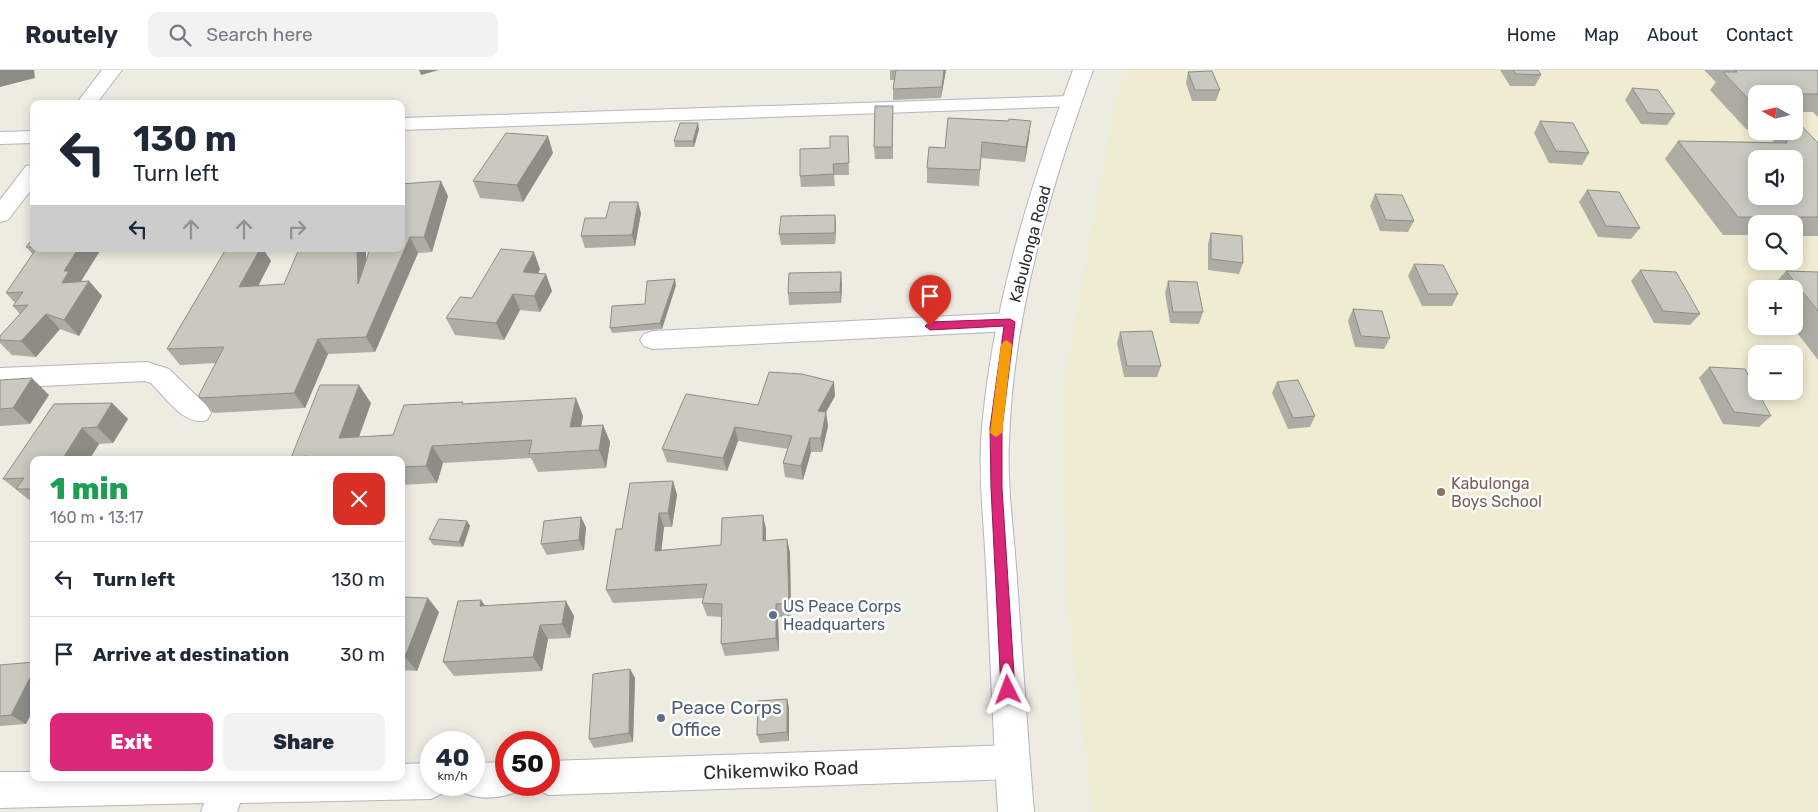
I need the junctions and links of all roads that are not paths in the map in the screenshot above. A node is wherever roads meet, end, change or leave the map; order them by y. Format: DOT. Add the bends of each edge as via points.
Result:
graph roads {
  1 [pos="112,70"];
  2 [pos="1083,70"];
  3 [pos="89,100"];
  4 [pos="1071,102"];
  5 [pos="405,124"];
  6 [pos="30,137"];
  7 [pos="0,138"];
  8 [pos="30,176"];
  9 [pos="0,215"];
  10 [pos="1010,322"];
  11 [pos="653,340"];
  12 [pos="0,378"];
  13 [pos="198,413"];
  14 [pos="1012,762"];
  15 [pos="560,778"];
  16 [pos="420,782"];
  17 [pos="0,790"];
  18 [pos="224,799"];
  19 [pos="1016,812"];
  1 -- 3 [label="street"];
  2 -- 4 [label="street, Kabulonga Road"];
  4 -- 5 [label="street" via="888,105"];
  4 -- 10 [label="street, Kabulonga Road" via="1040,201"];
  6 -- 7 [label="street"];
  8 -- 9 [label="street"];
  10 -- 11 [label="street"];
  10 -- 14 [label="street, Kabulonga Road" via="996,428 996,488"];
  12 -- 13 [label="street" via="147,370 160,376"];
  14 -- 15 [label="street, Chikemwiko Road"];
  14 -- 19 [label="street, Kabulonga Road"];
  16 -- 18 [label="street"];
  17 -- 18 [label="street"];
}
